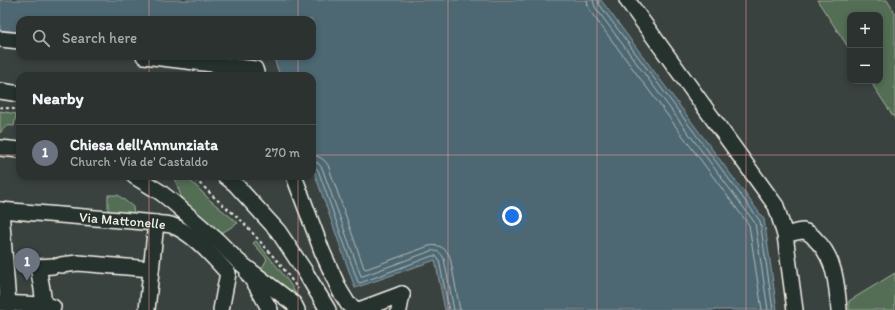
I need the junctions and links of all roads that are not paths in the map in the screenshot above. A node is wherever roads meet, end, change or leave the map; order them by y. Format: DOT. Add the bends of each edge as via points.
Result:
graph roads {
  1 [pos="627,0"];
  2 [pos="0,39"];
  3 [pos="16,41"];
  4 [pos="178,60"];
  5 [pos="256,72"];
  6 [pos="0,91"];
  7 [pos="16,93"];
  8 [pos="0,148"];
  9 [pos="16,150"];
  10 [pos="140,180"];
  11 [pos="230,180"];
  12 [pos="295,180"];
  13 [pos="0,210"];
  14 [pos="156,223"];
  15 [pos="785,235"];
  16 [pos="234,268"];
  17 [pos="151,269"];
  18 [pos="4,304"];
  19 [pos="296,305"];
  20 [pos="49,307"];
  21 [pos="148,310"];
  22 [pos="222,310"];
  23 [pos="271,310"];
  24 [pos="328,310"];
  25 [pos="358,310"];
  26 [pos="399,310"];
  27 [pos="795,310"];
  28 [pos="839,310"];
  1 -- 15 [label="street" via="776,206"];
  2 -- 3 [label="street"];
  4 -- 5 [label="street" via="255,69"];
  6 -- 7 [label="street"];
  8 -- 9 [label="street"];
  10 -- 16 [label="street" via="160,192 219,242"];
  11 -- 24 [label="street" via="278,231"];
  12 -- 25 [label="street" via="322,252 340,291 348,304"];
  13 -- 14 [label="street, Via Mattonelle"];
  13 -- 18 [label="street" via="5,268"];
  14 -- 16 [label="street, Via Mattonelle" via="179,228"];
  14 -- 17 [label="street"];
  15 -- 27 [label="street"];
  15 -- 28 [label="street" via="803,231 822,246 833,268"];
  16 -- 19 [label="street"];
  16 -- 22 [label="street"];
  16 -- 23 [label="street" via="256,285"];
  17 -- 20 [label="street" via="78,263 50,266 42,289"];
  17 -- 21 [label="street"];
  18 -- 20 [label="street"];
  19 -- 23 [label="street" via="282,300"];
  25 -- 26 [label="street" via="402,294"];
}
